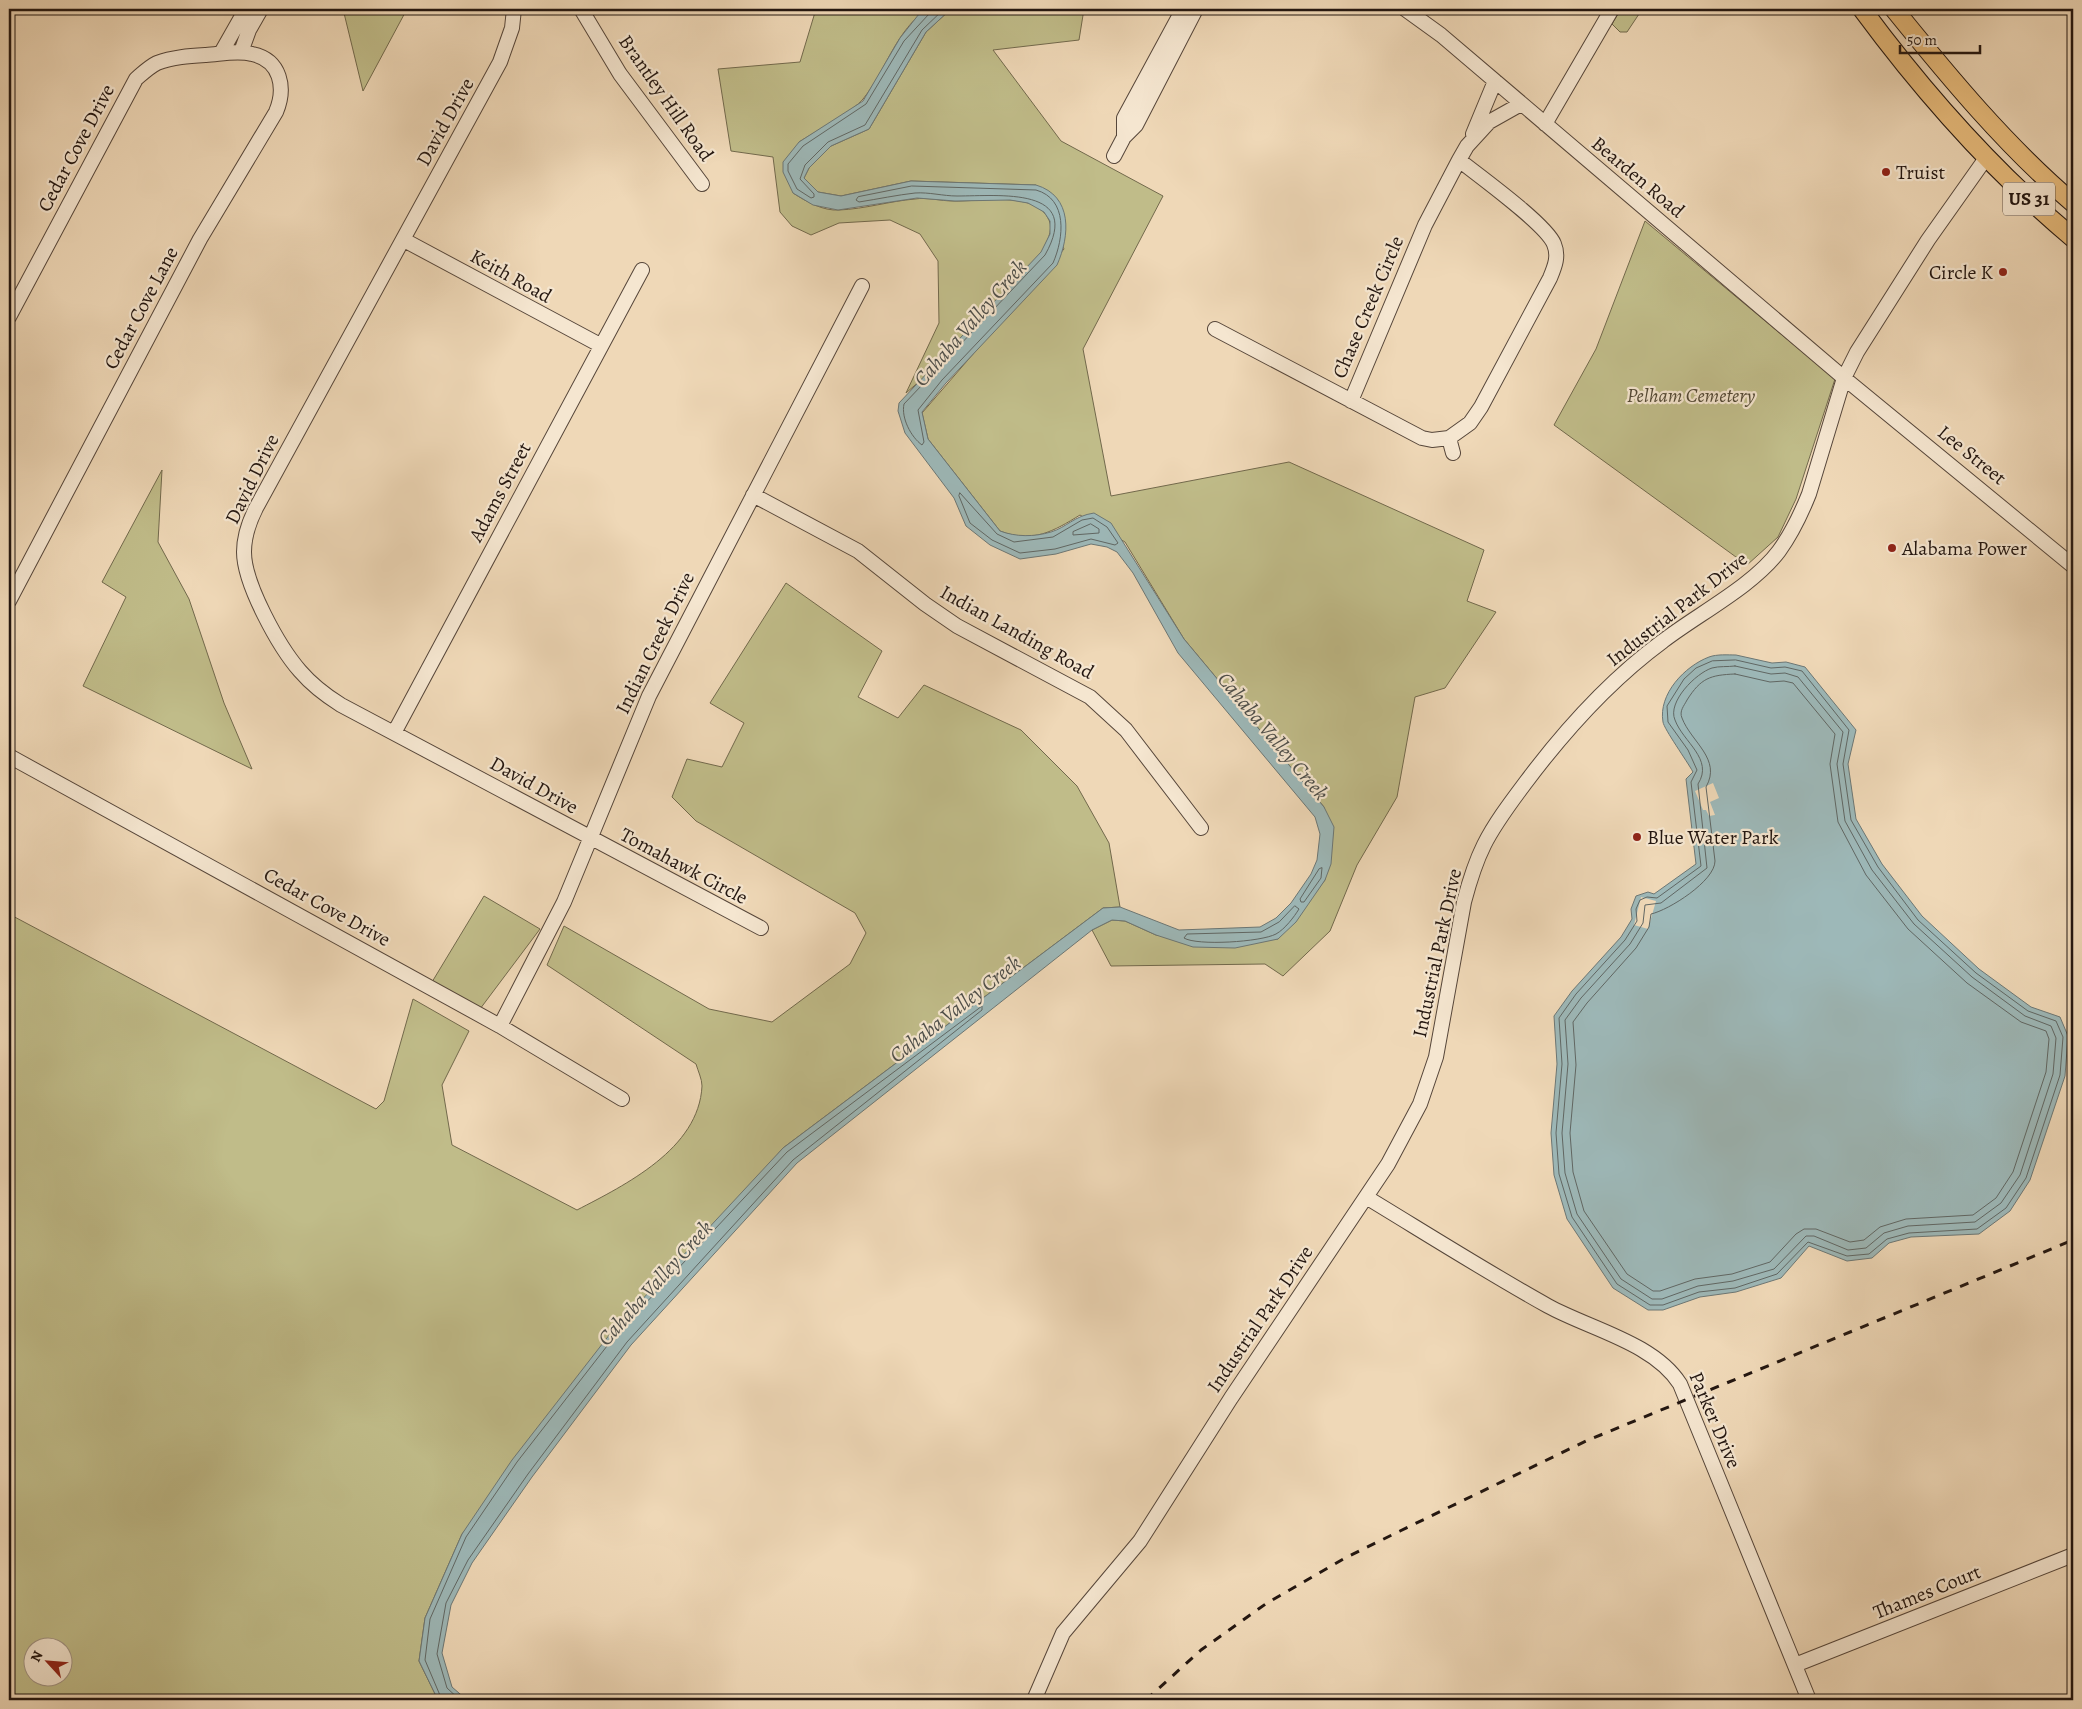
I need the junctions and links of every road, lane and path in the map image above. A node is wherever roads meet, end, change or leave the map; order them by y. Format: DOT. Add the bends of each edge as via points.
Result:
graph roads {
  1 [pos="246,9"];
  2 [pos="261,9"];
  3 [pos="514,9"];
  4 [pos="582,9"];
  5 [pos="1183,9"];
  6 [pos="1196,9"];
  7 [pos="1405,9"];
  8 [pos="1612,9"];
  9 [pos="1863,9"];
  10 [pos="1894,9"];
  11 [pos="241,52"];
  12 [pos="221,54"];
  13 [pos="1496,81"];
  14 [pos="1521,104"];
  15 [pos="1545,124"];
  16 [pos="2000,134"];
  17 [pos="1124,137"];
  18 [pos="1468,146"];
  19 [pos="1114,156"];
  20 [pos="1986,158"];
  21 [pos="1459,160"];
  22 [pos="702,184"];
  23 [pos="2073,203"];
  24 [pos="2073,238"];
  25 [pos="404,240"];
  26 [pos="642,270"];
  27 [pos="862,286"];
  28 [pos="9,317"];
  29 [pos="1215,329"];
  30 [pos="600,346"];
  31 [pos="1844,378"];
  32 [pos="1351,401"];
  33 [pos="1449,438"];
  34 [pos="1453,453"];
  35 [pos="753,495"];
  36 [pos="2073,566"];
  37 [pos="9,601"];
  38 [pos="394,733"];
  39 [pos="9,756"];
  40 [pos="1201,828"];
  41 [pos="589,839"];
  42 [pos="761,928"];
  43 [pos="500,1026"];
  44 [pos="622,1099"];
  45 [pos="1366,1197"];
  46 [pos="2073,1555"];
  47 [pos="1795,1665"];
  48 [pos="1034,1700"];
  49 [pos="1809,1700"];
  1 -- 12 [label="street"];
  2 -- 11 [label="street"];
  3 -- 25 [label="street, David Drive" via="512,28 500,62"];
  4 -- 22 [label="street, Brantley Hill Road" via="620,74"];
  5 -- 17 [label="street" via="1124,118"];
  6 -- 17 [label="street" via="1136,126"];
  7 -- 13 [label="street, Bearden Road"];
  8 -- 15 [label="street"];
  9 -- 20 [label="main road, US 31" via="1923,87"];
  10 -- 16 [label="main road, US 31"];
  11 -- 12 [label="street, Cedar Cove Drive"];
  11 -- 37 [label="street, Cedar Cove Lane" via="260,56 270,62 278,74 282,88 276,112 200,239"];
  12 -- 28 [label="street, Cedar Cove Drive" via="169,60 148,68 136,79"];
  13 -- 14 [label="street, Bearden Road"];
  13 -- 18 [label="street, Chase Creek Circle"];
  14 -- 15 [label="street, Bearden Road"];
  14 -- 18 [label="street, Chase Creek Circle" via="1490,122"];
  15 -- 31 [label="street, Bearden Road"];
  16 -- 20 [label="main road"];
  16 -- 23 [label="main road, US 31"];
  17 -- 19 [label="street"];
  18 -- 21 [label="street, Chase Creek Circle"];
  20 -- 24 [label="main road, US 31"];
  20 -- 31 [label="street, Industrial Park Drive" via="1873,325"];
  21 -- 32 [label="street, Chase Creek Circle" via="1425,225"];
  21 -- 33 [label="street" via="1540,226 1553,242 1557,259 1481,407 1470,423"];
  25 -- 30 [label="street, Keith Road"];
  25 -- 38 [label="street, David Drive" via="256,508 244,544 251,586 299,670 320,692"];
  26 -- 30 [label="street, Adams Street"];
  27 -- 35 [label="street, Indian Creek Drive"];
  29 -- 32 [label="street"];
  30 -- 38 [label="street, Adams Street"];
  31 -- 36 [label="street, Lee Street"];
  31 -- 45 [label="street, Industrial Park Drive" via="1808,494 1780,550 1735,590 1622,675 1547,755 1494,828 1476,862 1464,902 1448,999 1430,1078 1407,1132"];
  32 -- 33 [label="street, Chase Creek Circle" via="1422,438"];
  33 -- 34 [label="street"];
  35 -- 40 [label="street, Indian Landing Road" via="858,551 957,626 1090,697 1126,730"];
  35 -- 41 [label="street, Indian Creek Drive" via="649,696"];
  38 -- 41 [label="street, David Drive"];
  39 -- 43 [label="street, Cedar Cove Drive"];
  41 -- 42 [label="street, Tomahawk Circle"];
  41 -- 43 [label="street, Indian Creek Drive" via="564,902"];
  43 -- 44 [label="street, Cedar Cove Drive"];
  45 -- 47 [label="street, Parker Drive" via="1554,1309 1653,1356 1673,1373"];
  45 -- 48 [label="street, Industrial Park Drive" via="1140,1541 1063,1633"];
  46 -- 47 [label="street, Thames Court"];
  47 -- 49 [label="street, Parker Drive"];
}
